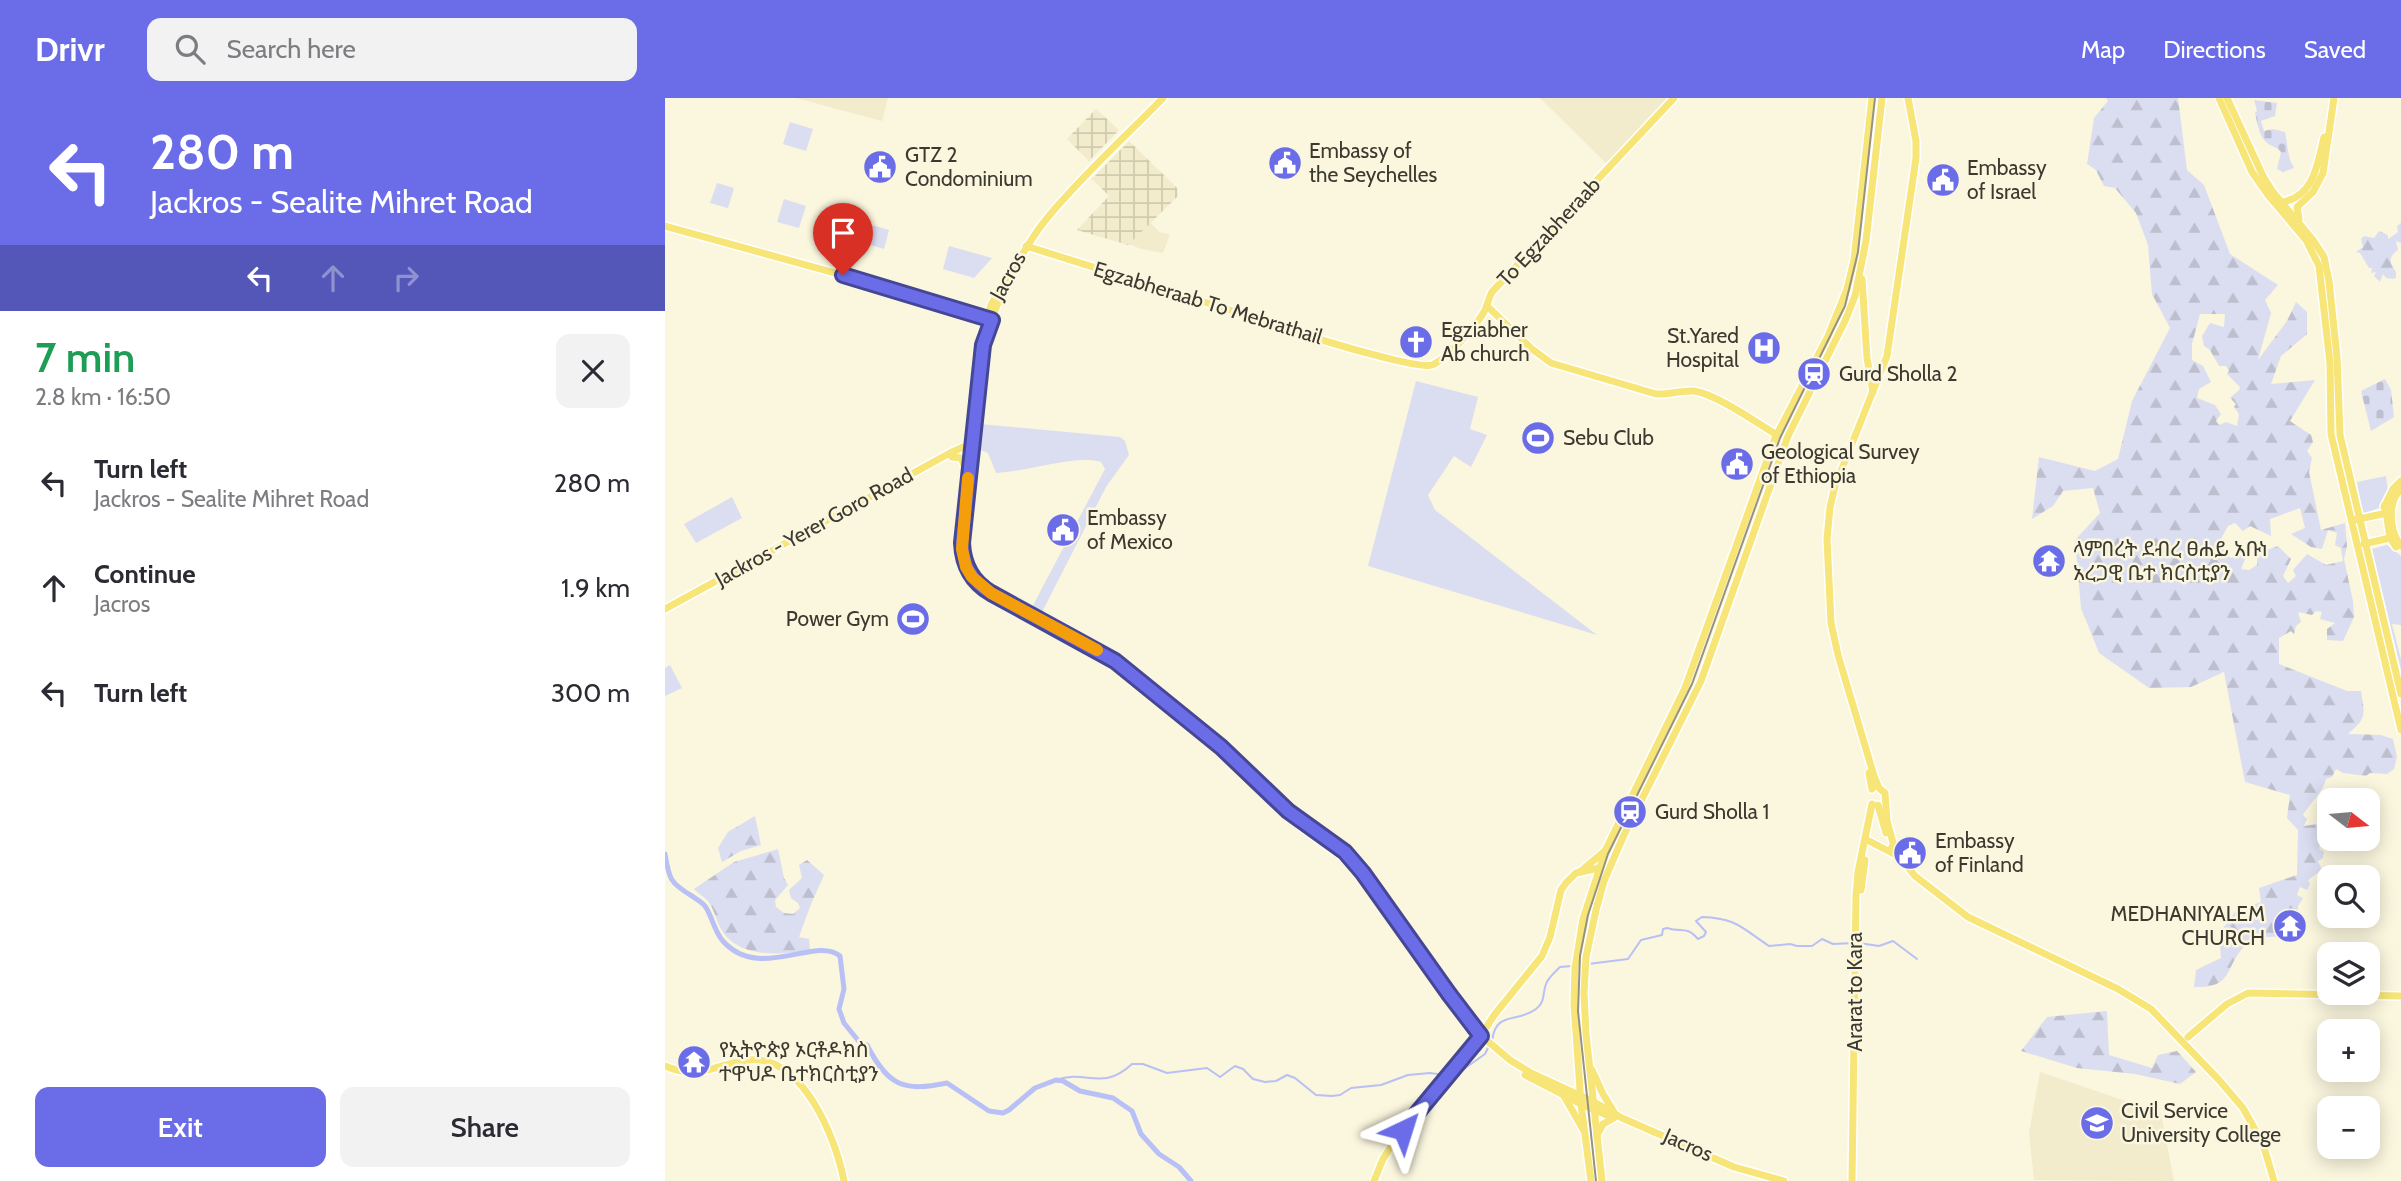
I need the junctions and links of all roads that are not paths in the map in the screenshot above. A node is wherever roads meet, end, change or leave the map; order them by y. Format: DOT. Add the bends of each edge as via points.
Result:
graph roads {
  1 [pos="1161,98"];
  2 [pos="1674,98"];
  3 [pos="1882,98"];
  4 [pos="1906,98"];
  5 [pos="2219,98"];
  6 [pos="2227,98"];
  7 [pos="2332,98"];
  8 [pos="1871,102"];
  9 [pos="2270,193"];
  10 [pos="2282,202"];
  11 [pos="665,226"];
  12 [pos="2300,227"];
  13 [pos="1025,248"];
  14 [pos="1861,271"];
  15 [pos="991,307"];
  16 [pos="1486,307"];
  17 [pos="974,313"];
  18 [pos="989,319"];
  19 [pos="1845,321"];
  20 [pos="1865,327"];
  21 [pos="1388,357"];
  22 [pos="1872,389"];
  23 [pos="1776,437"];
  24 [pos="968,446"];
  25 [pos="951,457"];
  26 [pos="965,467"];
  27 [pos="2401,481"];
  28 [pos="2401,489"];
  29 [pos="2386,511"];
  30 [pos="1747,514"];
  31 [pos="1758,517"];
  32 [pos="2355,520"];
  33 [pos="2389,538"];
  34 [pos="2364,544"];
  35 [pos="2399,549"];
  36 [pos="665,611"];
  37 [pos="2401,694"];
  38 [pos="2401,730"];
  39 [pos="1875,789"];
  40 [pos="1878,804"];
  41 [pos="1319,837"];
  42 [pos="1869,841"];
  43 [pos="1606,849"];
  44 [pos="1902,859"];
  45 [pos="1599,868"];
  46 [pos="1580,872"];
  47 [pos="1593,882"];
  48 [pos="1857,943"];
  49 [pos="2401,996"];
  50 [pos="2188,1037"];
  51 [pos="1484,1040"];
  52 [pos="1589,1062"];
  53 [pos="665,1068"];
  54 [pos="1579,1074"];
  55 [pos="1562,1091"];
  56 [pos="1581,1100"];
  57 [pos="1594,1105"];
  58 [pos="1615,1117"];
  59 [pos="1585,1132"];
  60 [pos="1597,1136"];
  61 [pos="1734,1169"];
  62 [pos="843,1181"];
  63 [pos="1372,1181"];
  64 [pos="1591,1181"];
  65 [pos="1602,1181"];
  66 [pos="1768,1181"];
  67 [pos="1784,1181"];
  68 [pos="1855,1181"];
  69 [pos="2274,1181"];
  1 -- 13 [label="main road" via="1052,212"];
  1 -- 13 [label="main road, Jacros" via="1077,180 1031,233"];
  2 -- 16 [label="main road, To Egzabheraab" via="1492,292"];
  3 -- 14 [label="main road"];
  4 -- 22 [label="main road" via="1914,146 1883,355"];
  5 -- 9 [label="main road" via="2246,160"];
  6 -- 9 [label="main road"];
  7 -- 10 [label="main road" via="2315,175 2298,196"];
  7 -- 12 [label="main road" via="2323,173 2313,192 2297,207"];
  8 -- 23 [label="main road" via="1847,289"];
  9 -- 10 [label="main road"];
  9 -- 12 [label="main road"];
  10 -- 12 [label="main road"];
  11 -- 17 [label="main road"];
  12 -- 32 [label="main road" via="2320,249 2327,268 2339,425"];
  13 -- 15 [label="main road, Jacros"];
  13 -- 18 [label="main road, Jacros"];
  13 -- 21 [label="main road, Egzabheraab To Mebrathail" via="1205,307"];
  14 -- 19 [label="main road"];
  14 -- 20 [label="main road"];
  15 -- 17 [label="main road"];
  15 -- 18 [label="main road, Jacros"];
  16 -- 21 [label="main road, To Egzabheraab" via="1433,364"];
  16 -- 23 [label="main road" via="1543,358 1560,366 1656,394 1700,393"];
  17 -- 18 [label="main road"];
  18 -- 24 [label="main road, Jacros"];
  19 -- 20 [label="main road" via="1857,318"];
  19 -- 31 [label="main road" via="1789,436"];
  20 -- 22 [label="main road"];
  22 -- 39 [label="main road" via="1832,498 1825,554 1834,638"];
  23 -- 30 [label="main road"];
  24 -- 25 [label="main road"];
  24 -- 26 [label="main road, Jacros"];
  24 -- 36 [label="main road, Jackros - Yerer Goro Road"];
  24 -- 41 [label="main road" via="962,549 975,581 1115,661 1221,747"];
  25 -- 26 [label="main road" via="963,460"];
  25 -- 36 [label="main road"];
  26 -- 41 [label="main road, Jacros" via="959,554 971,584 1109,661"];
  27 -- 29 [label="main road" via="2393,488"];
  28 -- 29 [label="main road"];
  29 -- 32 [label="main road"];
  29 -- 33 [label="main road"];
  30 -- 31 [label="main road"];
  30 -- 43 [label="main road" via="1685,688"];
  31 -- 52 [label="main road" via="1701,681 1612,862 1596,910 1585,969"];
  32 -- 34 [label="main road"];
  32 -- 38 [label="main road"];
  33 -- 34 [label="main road"];
  33 -- 35 [label="main road"];
  33 -- 35 [label="main road"];
  34 -- 37 [label="main road"];
  39 -- 40 [label="main road" via="1868,796"];
  39 -- 40 [label="main road" via="1885,793"];
  40 -- 42 [label="main road, Ararat to Kara"];
  40 -- 44 [label="main road" via="1887,837"];
  40 -- 48 [label="main road, Ararat to Kara" via="1858,872"];
  41 -- 51 [label="main road, Jacros" via="1358,873"];
  42 -- 44 [label="main road"];
  42 -- 48 [label="main road, Ararat to Kara"];
  43 -- 45 [label="main road"];
  43 -- 46 [label="main road"];
  44 -- 69 [label="main road" via="1915,876 1968,917 2151,1009 2247,1114 2265,1143"];
  45 -- 46 [label="main road"];
  45 -- 47 [label="main road"];
  46 -- 47 [label="main road"];
  46 -- 51 [label="main road" via="1561,890 1542,956"];
  47 -- 54 [label="main road" via="1575,968"];
  48 -- 68 [label="main road, Ararat to Kara"];
  49 -- 50 [label="main road" via="2248,993 2227,1004"];
  51 -- 55 [label="main road, Jacros"];
  51 -- 63 [label="main road" via="1386,1146"];
  52 -- 57 [label="main road"];
  52 -- 58 [label="main road"];
  53 -- 62 [label="main road" via="698,1075 749,1063 780,1070 807,1098 829,1136"];
  53 -- 62 [label="main road" via="697,1073 755,1060 784,1069 824,1121 837,1150"];
  54 -- 55 [label="main road"];
  54 -- 56 [label="main road"];
  55 -- 56 [label="main road, Jacros"];
  55 -- 59 [label="main road"];
  56 -- 57 [label="main road, Jacros"];
  56 -- 59 [label="main road"];
  57 -- 58 [label="main road, Jacros"];
  57 -- 60 [label="main road"];
  58 -- 60 [label="main road" via="1603,1124"];
  58 -- 61 [label="main road, Jacros"];
  59 -- 64 [label="main road"];
  60 -- 65 [label="main road"];
  61 -- 66 [label="main road, Jacros"];
  61 -- 67 [label="main road, Jacros"];
}
